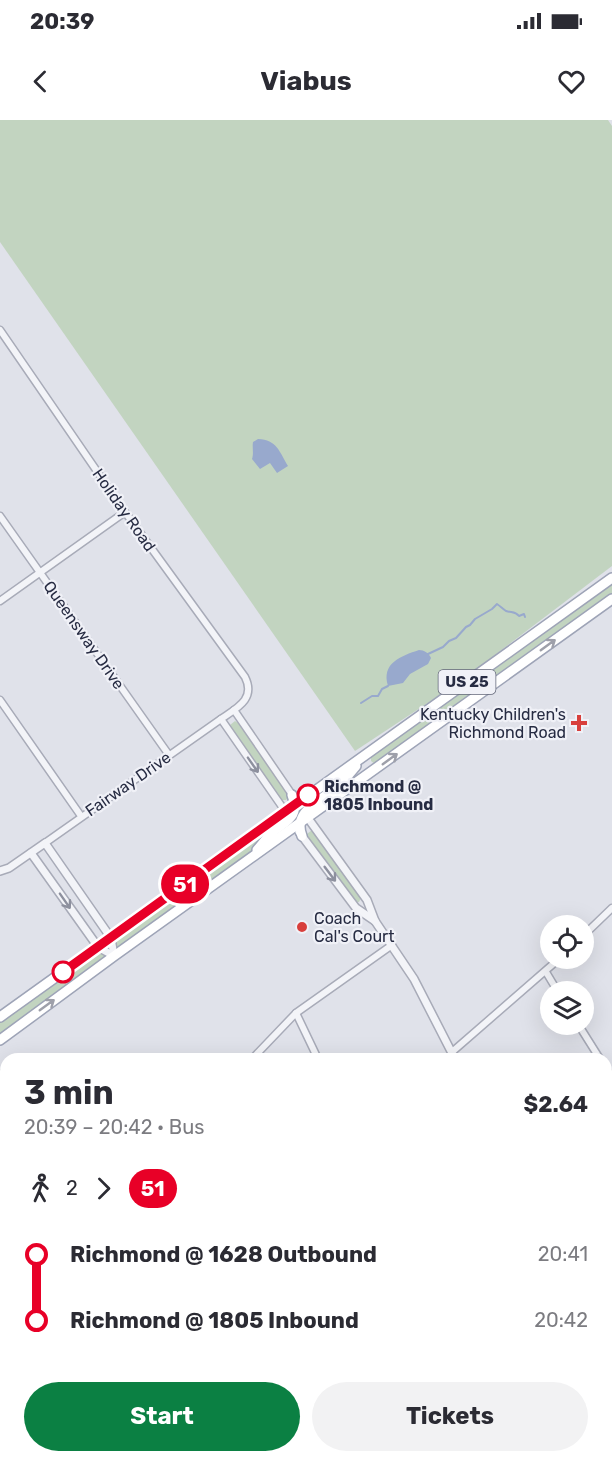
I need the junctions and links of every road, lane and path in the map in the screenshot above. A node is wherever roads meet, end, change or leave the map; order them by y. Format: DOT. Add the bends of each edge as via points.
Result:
graph roads {
  1 [pos="0,330"];
  2 [pos="125,512"];
  3 [pos="0,516"];
  4 [pos="40,573"];
  5 [pos="612,578"];
  6 [pos="612,599"];
  7 [pos="0,601"];
  8 [pos="249,690"];
  9 [pos="0,700"];
  10 [pos="234,710"];
  11 [pos="221,719"];
  12 [pos="169,755"];
  13 [pos="363,757"];
  14 [pos="295,801"];
  15 [pos="306,815"];
  16 [pos="81,816"];
  17 [pos="293,820"];
  18 [pos="302,836"];
  19 [pos="45,843"];
  20 [pos="31,853"];
  21 [pos="0,871"];
  22 [pos="612,908"];
  23 [pos="375,921"];
  24 [pos="594,925"];
  25 [pos="111,938"];
  26 [pos="392,945"];
  27 [pos="98,947"];
  28 [pos="114,956"];
  29 [pos="549,969"];
  30 [pos="546,972"];
  31 [pos="551,981"];
  32 [pos="296,1013"];
  33 [pos="0,1017"];
  34 [pos="585,1035"];
  35 [pos="0,1040"];
  36 [pos="258,1053"];
  37 [pos="315,1053"];
  38 [pos="453,1053"];
  39 [pos="456,1053"];
  40 [pos="596,1053"];
  1 -- 2 [label="street, Holiday Road"];
  2 -- 4 [label="street"];
  2 -- 8 [label="street, Holiday Road" via="245,677"];
  3 -- 4 [label="street, Queensway Drive"];
  4 -- 7 [label="street"];
  4 -- 12 [label="street, Queensway Drive"];
  5 -- 13 [label="main road, US 25"];
  15 -- 6 [label="main road, US 25, one-way"];
  8 -- 10 [label="street, Fairway Drive"];
  9 -- 16 [label="street"];
  10 -- 11 [label="street, Fairway Drive"];
  10 -- 14 [label="street"];
  11 -- 12 [label="street, Fairway Drive"];
  11 -- 17 [label="street, one-way"];
  12 -- 16 [label="street, Fairway Drive"];
  13 -- 14 [label="main road, US 25"];
  13 -- 15 [label="main road" via="344,781"];
  14 -- 15 [label="street"];
  14 -- 17 [label="main road"];
  15 -- 17 [label="main road"];
  15 -- 23 [label="street" via="367,900"];
  16 -- 19 [label="street, Fairway Drive"];
  17 -- 18 [label="main road"];
  17 -- 25 [label="main road"];
  17 -- 28 [label="main road" via="273,832 246,863"];
  18 -- 23 [label="street, one-way" via="356,908"];
  19 -- 20 [label="street, Fairway Drive"];
  19 -- 25 [label="street"];
  20 -- 21 [label="street, Fairway Drive"];
  20 -- 27 [label="street, one-way"];
  22 -- 24 [label="street"];
  23 -- 26 [label="street"];
  25 -- 27 [label="main road"];
  25 -- 28 [label="street"];
  26 -- 32 [label="street"];
  26 -- 38 [label="street"];
  27 -- 28 [label="street"];
  27 -- 33 [label="main road"];
  35 -- 28 [label="main road, one-way"];
  29 -- 30 [label="street"];
  30 -- 31 [label="street"];
  30 -- 39 [label="street"];
  32 -- 36 [label="street"];
  32 -- 37 [label="street"];
  34 -- 40 [label="street"];
}
